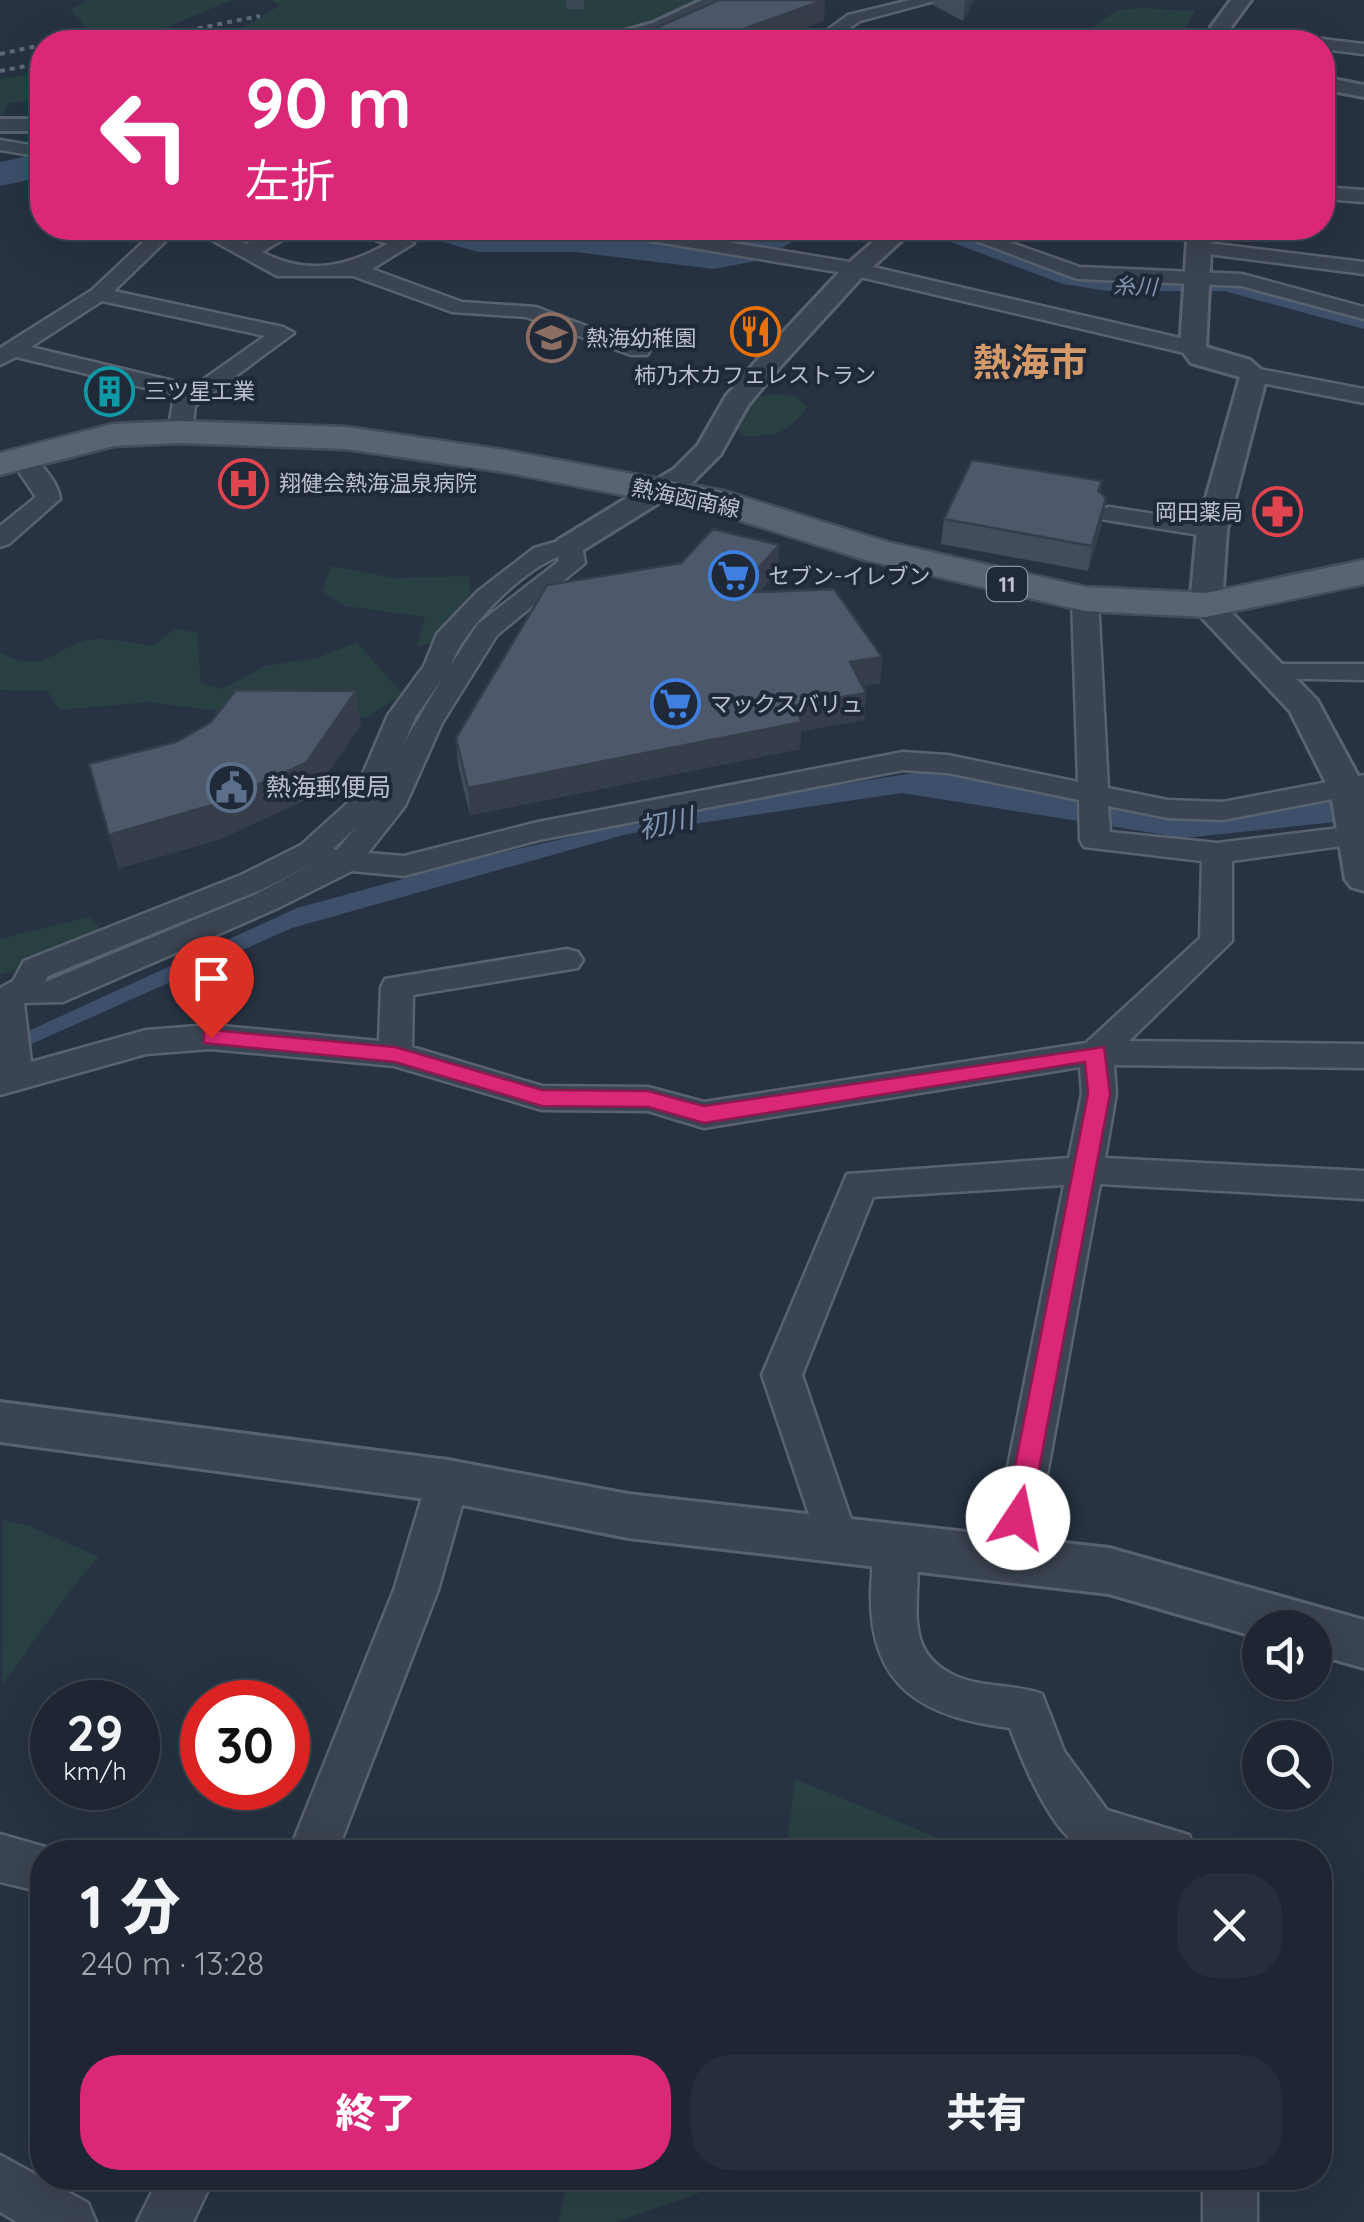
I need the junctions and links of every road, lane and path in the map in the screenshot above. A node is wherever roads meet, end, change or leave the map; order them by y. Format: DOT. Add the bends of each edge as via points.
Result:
graph roads {
  1 [pos="717,0"];
  2 [pos="930,0"];
  3 [pos="1241,0"];
  4 [pos="823,10"];
  5 [pos="854,18"];
  6 [pos="643,30"];
  7 [pos="836,30"];
  8 [pos="1222,30"];
  9 [pos="1356,48"];
  10 [pos="1335,76"];
  11 [pos="1335,85"];
  12 [pos="1364,91"];
  13 [pos="1364,108"];
  14 [pos="1335,110"];
  15 [pos="0,124"];
  16 [pos="30,125"];
  17 [pos="0,145"];
  18 [pos="30,152"];
  19 [pos="30,158"];
  20 [pos="0,167"];
  21 [pos="1335,193"];
  22 [pos="1364,196"];
  23 [pos="157,240"];
  24 [pos="222,240"];
  25 [pos="270,240"];
  26 [pos="396,240"];
  27 [pos="680,240"];
  28 [pos="889,240"];
  29 [pos="985,240"];
  30 [pos="1200,240"];
  31 [pos="1217,240"];
  32 [pos="245,253"];
  33 [pos="1364,268"];
  34 [pos="355,270"];
  35 [pos="854,270"];
  36 [pos="1198,285"];
  37 [pos="99,294"];
  38 [pos="1364,313"];
  39 [pos="1281,314"];
  40 [pos="1193,348"];
  41 [pos="639,350"];
  42 [pos="7,354"];
  43 [pos="1159,364"];
  44 [pos="1254,375"];
  45 [pos="196,393"];
  46 [pos="1364,396"];
  47 [pos="180,432"];
  48 [pos="11,462"];
  49 [pos="658,490"];
  50 [pos="1109,514"];
  51 [pos="1212,530"];
  52 [pos="0,539"];
  53 [pos="570,546"];
  54 [pos="1364,573"];
  55 [pos="1085,599"];
  56 [pos="1206,605"];
  57 [pos="1271,672"];
  58 [pos="1364,672"];
  59 [pos="1095,792"];
  60 [pos="1355,810"];
  61 [pos="312,852"];
  62 [pos="1216,853"];
  63 [pos="343,863"];
  64 [pos="1364,879"];
  65 [pos="125,947"];
  66 [pos="568,960"];
  67 [pos="10,1001"];
  68 [pos="1096,1053"];
  69 [pos="395,1054"];
  70 [pos="1364,1056"];
  71 [pos="10,1075"];
  72 [pos="1084,1170"];
  73 [pos="1364,1185"];
  74 [pos="0,1422"];
  75 [pos="448,1481"];
  76 [pos="836,1537"];
  77 [pos="896,1546"];
  78 [pos="1011,1557"];
  79 [pos="1244,1610"];
  80 [pos="1332,1635"];
  81 [pos="1364,1644"];
  82 [pos="318,1840"];
  83 [pos="1130,1840"];
  84 [pos="0,1858"];
  85 [pos="30,1865"];
  86 [pos="0,2182"];
  87 [pos="1230,2190"];
  88 [pos="70,2222"];
  89 [pos="1230,2222"];
  1 -- 6 [label="street"];
  2 -- 5 [label="street"];
  3 -- 8 [label="street"];
  4 -- 5 [label="street"];
  5 -- 7 [label="street"];
  9 -- 10 [label="street"];
  11 -- 12 [label="street"];
  13 -- 14 [label="street"];
  15 -- 16 [label="street"];
  17 -- 18 [label="street"];
  19 -- 20 [label="street"];
  21 -- 22 [label="street"];
  23 -- 37 [label="street"];
  24 -- 32 [label="street"];
  25 -- 32 [label="street"];
  26 -- 34 [label="street" via="404,242"];
  27 -- 35 [label="street"];
  28 -- 35 [label="street"];
  29 -- 36 [label="street" via="1077,274"];
  30 -- 36 [label="street"];
  31 -- 33 [label="street" via="1325,253"];
  32 -- 34 [label="street" via="284,272"];
  34 -- 41 [label="street" via="458,308 529,311"];
  35 -- 40 [label="street"];
  35 -- 49 [label="street" via="736,402 710,450"];
  36 -- 38 [label="street" via="1242,280"];
  36 -- 39 [label="street"];
  36 -- 40 [label="street"];
  37 -- 42 [label="street"];
  37 -- 45 [label="street" via="283,333"];
  40 -- 43 [label="street" via="1175,363"];
  40 -- 44 [label="street" via="1200,358"];
  42 -- 45 [label="street"];
  44 -- 46 [label="street"];
  44 -- 51 [label="street"];
  45 -- 47 [label="street" via="184,403"];
  47 -- 48 [label="main road, 熱海函南線 / 11" via="113,435"];
  47 -- 49 [label="main road, 熱海函南線 / 11" via="402,444"];
  48 -- 52 [label="street" via="48,491 48,499"];
  49 -- 53 [label="street"];
  49 -- 55 [label="main road, 熱海函南線 / 11" via="895,556"];
  50 -- 51 [label="street"];
  51 -- 56 [label="street"];
  53 -- 61 [label="street" via="543,553 446,640 437,667 402,714 365,803"];
  53 -- 63 [label="street" via="572,562 488,630 428,724 390,806"];
  54 -- 56 [label="main road, 熱海函南線 / 11"];
  55 -- 56 [label="main road, 熱海函南線 / 11"];
  55 -- 59 [label="street"];
  56 -- 57 [label="street"];
  57 -- 58 [label="street"];
  57 -- 60 [label="street" via="1305,707"];
  59 -- 60 [label="street" via="1168,809"];
  59 -- 62 [label="street" via="1096,840"];
  59 -- 63 [label="street" via="902,761 652,807 404,866"];
  60 -- 62 [label="street"];
  60 -- 64 [label="street"];
  61 -- 63 [label="street"];
  61 -- 65 [label="street"];
  62 -- 68 [label="street" via="1216,941"];
  63 -- 65 [label="street"];
  65 -- 67 [label="street" via="51,994"];
  66 -- 69 [label="street" via="397,987"];
  67 -- 71 [label="street"];
  68 -- 69 [label="street" via="704,1114 648,1099 542,1098"];
  68 -- 70 [label="street"];
  68 -- 72 [label="street" via="1099,1094"];
  69 -- 71 [label="street" via="211,1038 146,1042"];
  72 -- 73 [label="street"];
  72 -- 76 [label="street" via="860,1184 782,1375"];
  72 -- 78 [label="street"];
  74 -- 75 [label="street"];
  75 -- 76 [label="street" via="628,1516"];
  75 -- 82 [label="street" via="416,1590"];
  76 -- 77 [label="street"];
  77 -- 78 [label="street"];
  77 -- 83 [label="street" via="890,1620 907,1662 942,1693 1026,1709 1046,1764 1092,1829"];
  78 -- 79 [label="street" via="1110,1571"];
  80 -- 81 [label="street"];
  84 -- 85 [label="street"];
  86 -- 88 [label="street"];
  87 -- 89 [label="street"];
}
